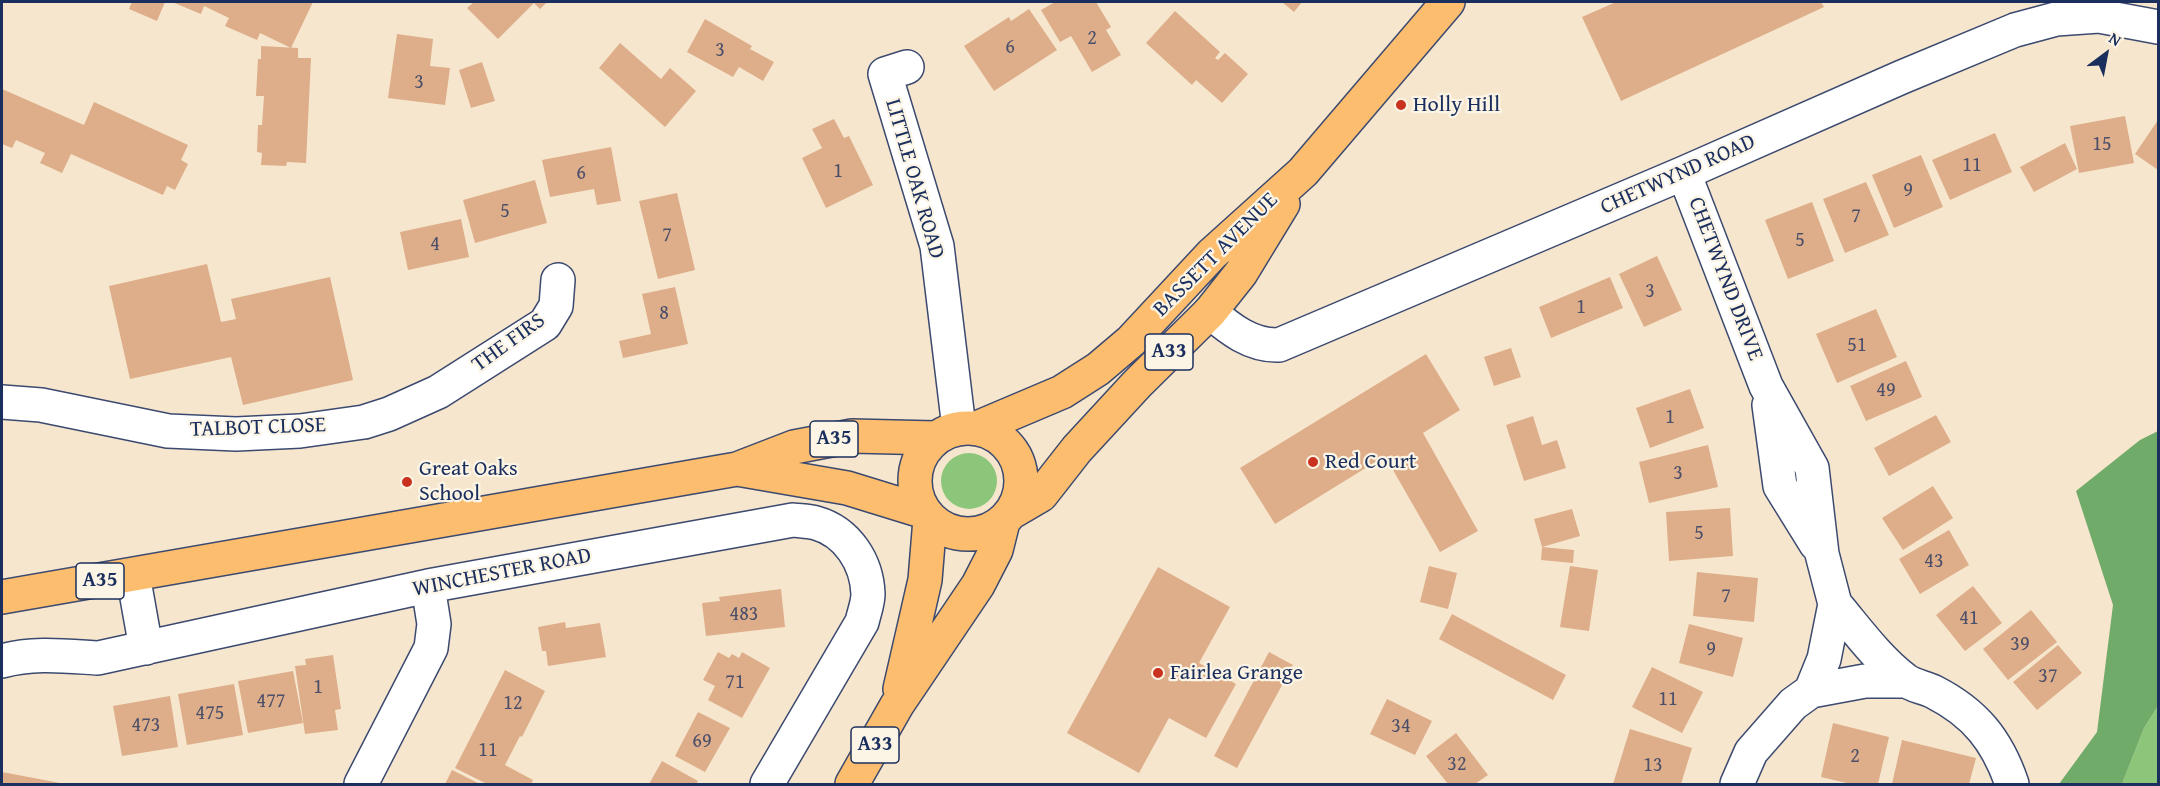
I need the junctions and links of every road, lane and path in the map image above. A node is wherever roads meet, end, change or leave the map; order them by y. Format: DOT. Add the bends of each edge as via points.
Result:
graph roads {
  1 [pos="1448,2"];
  2 [pos="2158,27"];
  3 [pos="884,73"];
  4 [pos="1303,172"];
  5 [pos="1684,173"];
  6 [pos="558,280"];
  7 [pos="1210,312"];
  8 [pos="438,392"];
  9 [pos="2,402"];
  10 [pos="957,431"];
  11 [pos="737,469"];
  12 [pos="927,516"];
  13 [pos="1008,517"];
  14 [pos="133,575"];
  15 [pos="428,586"];
  16 [pos="2,597"];
  17 [pos="1835,604"];
  18 [pos="146,648"];
  19 [pos="9,659"];
  20 [pos="1906,681"];
  21 [pos="1811,691"];
  22 [pos="897,705"];
  23 [pos="362,784"];
  24 [pos="767,784"];
  25 [pos="852,784"];
  26 [pos="1737,784"];
  27 [pos="2012,784"];
  1 -- 4 [label="main road, BASSETT AVENUE / A33"];
  2 -- 5 [label="street, CHETWYND ROAD" via="2098,16 2055,19 2015,30"];
  3 -- 10 [label="street, LITTLE OAK ROAD" via="937,246"];
  4 -- 7 [label="main road, BASSETT AVENUE / A33" via="1241,273"];
  4 -- 10 [label="main road, BASSETT AVENUE / A33" via="1212,254 1131,341 1098,369 1062,392"];
  5 -- 7 [label="street, CHETWYND ROAD" via="1279,345 1246,338"];
  5 -- 17 [label="street, CHETWYND DRIVE" via="1766,386 1812,468 1822,554"];
  6 -- 8 [label="street, THE FIRS" via="556,306 545,324"];
  7 -- 13 [label="main road, BASSETT AVENUE / A33" via="1137,384 1041,495"];
  8 -- 9 [label="street, TALBOT CLOSE" via="364,422 236,434 168,431 41,405"];
  10 -- 11 [label="main road, A35" via="852,436 794,447"];
  10 -- 12 [label="main road" via="924,450 917,465 917,498"];
  10 -- 13 [label="main road" via="998,437 1014,453 1022,483 1020,498"];
  11 -- 12 [label="main road, A35" via="847,488"];
  11 -- 14 [label="main road, A35"];
  12 -- 13 [label="main road" via="958,534 989,531"];
  12 -- 22 [label="main road, A33" via="925,580"];
  13 -- 22 [label="main road, A33" via="978,585"];
  14 -- 16 [label="main road, A35"];
  14 -- 18 [label="street"];
  15 -- 18 [label="street, WINCHESTER ROAD"];
  15 -- 23 [label="street" via="434,624 431,648"];
  15 -- 24 [label="street, WINCHESTER ROAD" via="793,520 818,524 840,536 854,549 865,571 868,596 862,622"];
  17 -- 20 [label="street, CHETWYND DRIVE" via="1879,657"];
  17 -- 21 [label="street, CHETWYND DRIVE" via="1824,659"];
  18 -- 19 [label="street, WINCHESTER ROAD" via="98,658"];
  20 -- 21 [label="street, CHETWYND DRIVE" via="1866,681"];
  20 -- 27 [label="street, CHETWYND DRIVE" via="1962,708 1984,730 2004,760"];
  21 -- 26 [label="street, CHETWYND DRIVE" via="1793,704 1751,752"];
  22 -- 25 [label="main road, A33"];
}
